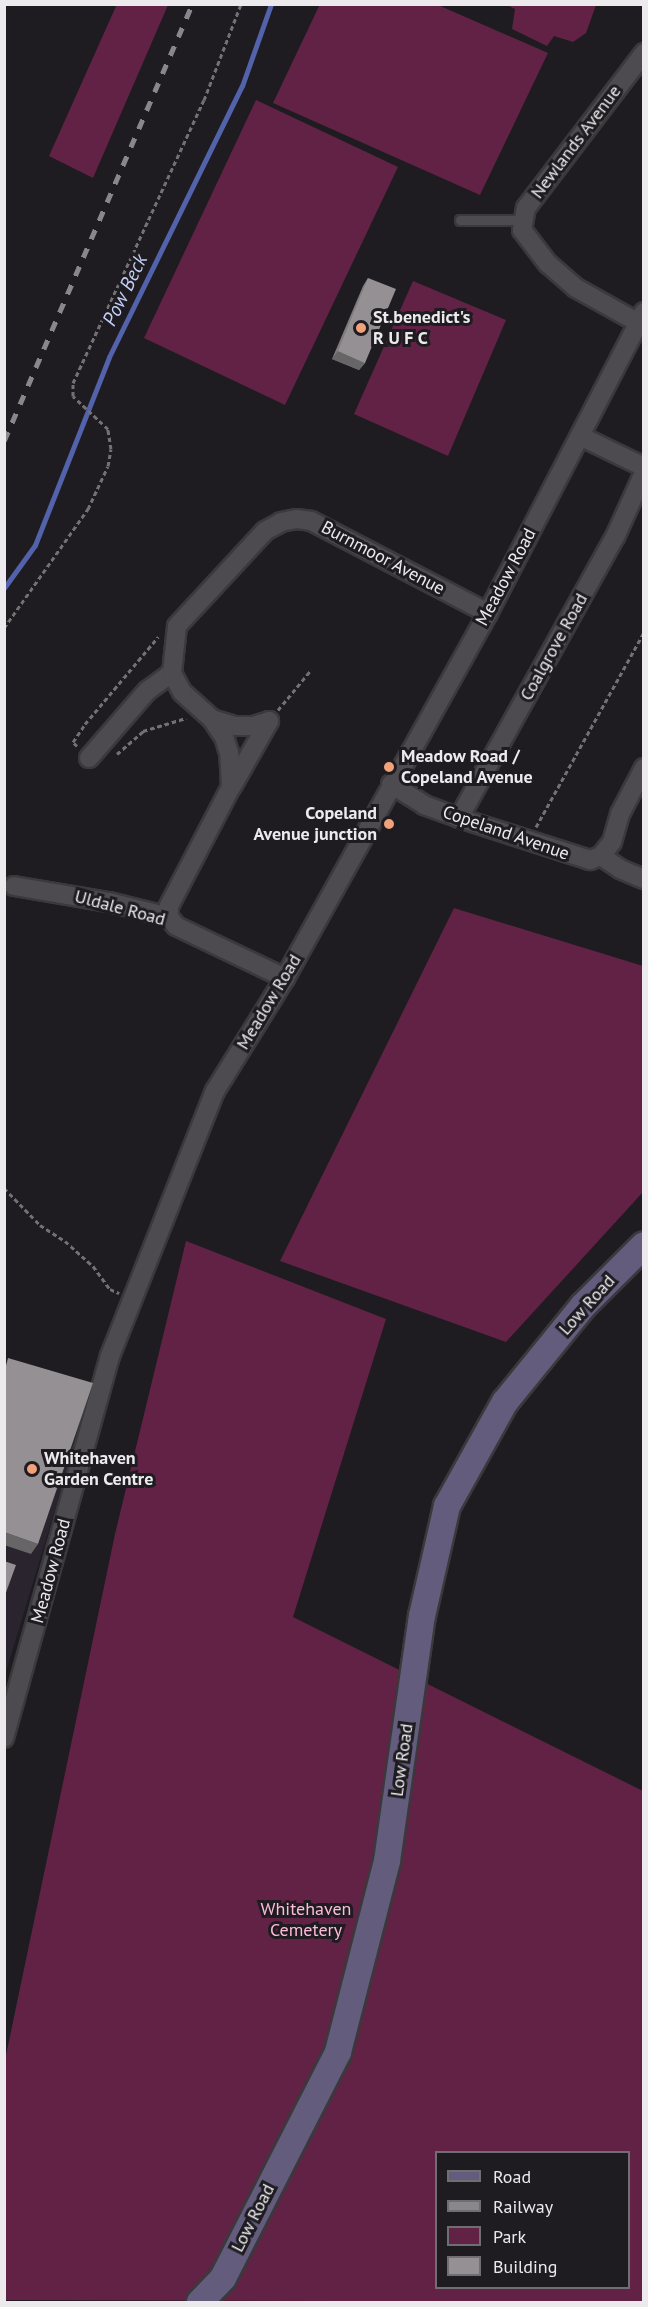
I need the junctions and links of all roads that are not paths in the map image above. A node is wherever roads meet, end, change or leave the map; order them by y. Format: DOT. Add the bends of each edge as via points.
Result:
graph roads {
  1 [pos="644,53"];
  2 [pos="460,220"];
  3 [pos="524,220"];
  4 [pos="640,317"];
  5 [pos="580,436"];
  6 [pos="644,467"];
  7 [pos="644,473"];
  8 [pos="488,613"];
  9 [pos="172,673"];
  10 [pos="209,716"];
  11 [pos="89,758"];
  12 [pos="644,768"];
  13 [pos="391,784"];
  14 [pos="231,787"];
  15 [pos="459,818"];
  16 [pos="602,856"];
  17 [pos="644,879"];
  18 [pos="14,886"];
  19 [pos="169,917"];
  20 [pos="285,978"];
  21 [pos="644,1245"];
  22 [pos="4,1738"];
  23 [pos="201,2302"];
  1 -- 3 [label="street, Newlands Avenue" via="526,208"];
  2 -- 3 [label="lane"];
  3 -- 4 [label="street, Newlands Avenue" via="522,230 548,264 576,288"];
  4 -- 5 [label="street, Meadow Road"];
  5 -- 6 [label="street"];
  5 -- 8 [label="street, Meadow Road"];
  7 -- 15 [label="street, Coalgrove Road" via="615,537"];
  8 -- 9 [label="street, Burnmoor Avenue" via="311,521 281,522 265,531 177,626"];
  8 -- 13 [label="street, Meadow Road"];
  9 -- 10 [label="street" via="182,692"];
  9 -- 11 [label="street" via="147,691"];
  10 -- 14 [label="street" via="224,737 229,753"];
  10 -- 14 [label="street" via="235,726 269,721"];
  12 -- 16 [label="street"];
  13 -- 15 [label="street, Copeland Avenue" via="424,805"];
  13 -- 20 [label="street, Meadow Road"];
  14 -- 19 [label="street" via="169,906"];
  15 -- 16 [label="street, Copeland Avenue" via="580,858"];
  16 -- 17 [label="street" via="620,870"];
  18 -- 19 [label="street, Uldale Road" via="75,895"];
  19 -- 20 [label="street, Uldale Road" via="176,926"];
  20 -- 22 [label="street, Meadow Road" via="215,1091 110,1356"];
  21 -- 23 [label="main road, Low Road" via="582,1306 505,1402 447,1506 422,1616 387,1861 338,2052 223,2278"];
}
